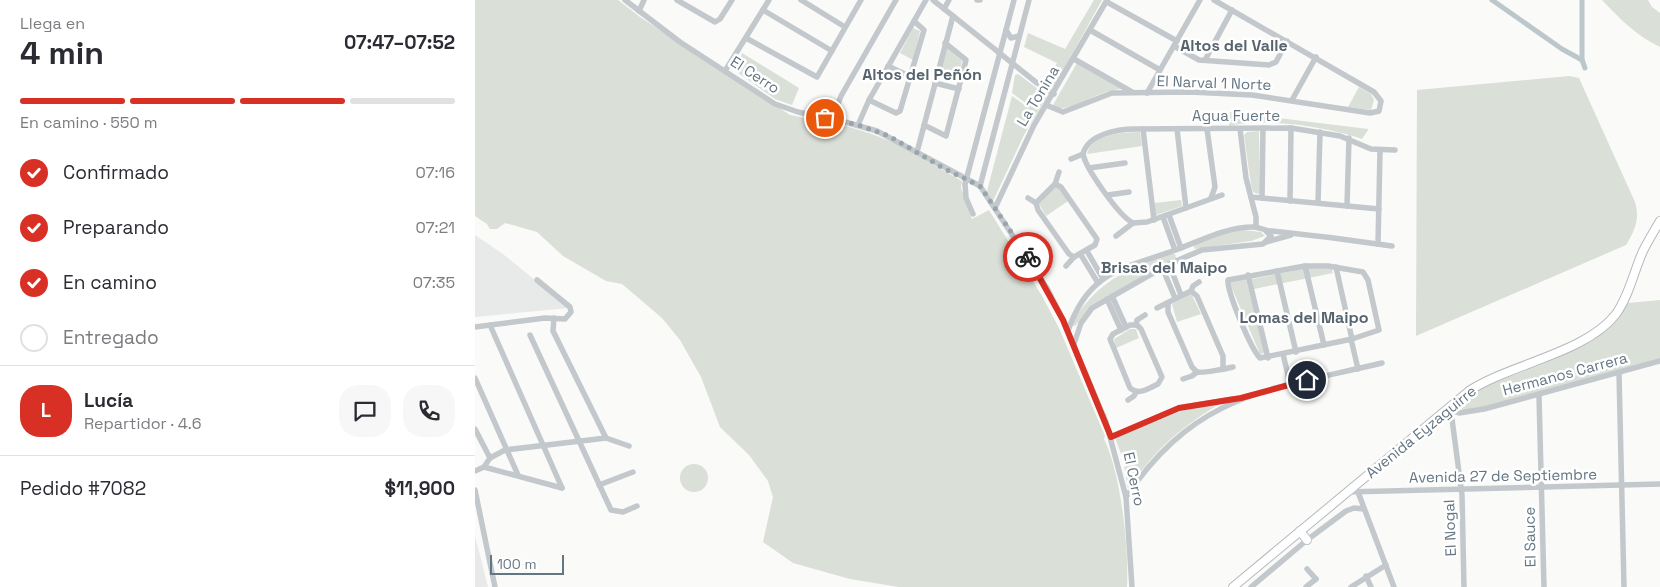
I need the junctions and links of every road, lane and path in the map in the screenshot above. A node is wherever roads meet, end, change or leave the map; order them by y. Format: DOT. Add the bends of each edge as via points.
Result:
graph roads {
  1 [pos="625,0"];
  2 [pos="639,0"];
  3 [pos="645,0"];
  4 [pos="677,0"];
  5 [pos="732,0"];
  6 [pos="769,0"];
  7 [pos="801,0"];
  8 [pos="896,0"];
  9 [pos="926,0"];
  10 [pos="933,0"];
  11 [pos="949,0"];
  12 [pos="1014,0"];
  13 [pos="1029,0"];
  14 [pos="1200,0"];
  15 [pos="1214,0"];
  16 [pos="859,1"];
  17 [pos="1107,1"];
  18 [pos="636,9"];
  19 [pos="944,9"];
  20 [pos="763,10"];
  21 [pos="1232,10"];
  22 [pos="953,16"];
  23 [pos="914,22"];
  24 [pos="845,27"];
  25 [pos="1006,30"];
  26 [pos="1090,30"];
  27 [pos="1019,36"];
  28 [pos="746,38"];
  29 [pos="1287,41"];
  30 [pos="945,43"];
  31 [pos="1175,44"];
  32 [pos="832,51"];
  33 [pos="1000,53"];
  34 [pos="1316,57"];
  35 [pos="1074,59"];
  36 [pos="1205,60"];
  37 [pos="1012,64"];
  38 [pos="889,66"];
  39 [pos="1160,70"];
  40 [pos="725,71"];
  41 [pos="911,76"];
  42 [pos="935,82"];
  43 [pos="959,89"];
  44 [pos="1133,93"];
  45 [pos="1147,93"];
  46 [pos="1054,94"];
  47 [pos="869,100"];
  48 [pos="1292,100"];
  49 [pos="1046,105"];
  50 [pos="832,119"];
  51 [pos="858,125"];
  52 [pos="924,125"];
  53 [pos="1263,128"];
  54 [pos="1291,128"];
  55 [pos="1143,129"];
  56 [pos="1177,129"];
  57 [pos="1207,129"];
  58 [pos="1240,129"];
  59 [pos="1320,132"];
  60 [pos="1349,138"];
  61 [pos="1395,150"];
  62 [pos="1380,151"];
  63 [pos="917,152"];
  64 [pos="1083,154"];
  65 [pos="1071,159"];
  66 [pos="1125,163"];
  67 [pos="1089,168"];
  68 [pos="1059,172"];
  69 [pos="966,180"];
  70 [pos="1055,184"];
  71 [pos="980,186"];
  72 [pos="1129,192"];
  73 [pos="1222,195"];
  74 [pos="1108,196"];
  75 [pos="1251,197"];
  76 [pos="1028,198"];
  77 [pos="1211,198"];
  78 [pos="1262,198"];
  79 [pos="1290,201"];
  80 [pos="1036,203"];
  81 [pos="1318,203"];
  82 [pos="1347,206"];
  83 [pos="995,208"];
  84 [pos="1186,208"];
  85 [pos="1379,210"];
  86 [pos="973,214"];
  87 [pos="1166,216"];
  88 [pos="1154,220"];
  89 [pos="1660,221"];
  90 [pos="1133,223"];
  91 [pos="1256,227"];
  92 [pos="1266,231"];
  93 [pos="1295,233"];
  94 [pos="1116,236"];
  95 [pos="1266,242"];
  96 [pos="1378,244"];
  97 [pos="1392,246"];
  98 [pos="1178,249"];
  99 [pos="1084,253"];
  100 [pos="1074,257"];
  101 [pos="1169,264"];
  102 [pos="1066,266"];
  103 [pos="1305,266"];
  104 [pos="1162,267"];
  105 [pos="1336,267"];
  106 [pos="1277,271"];
  107 [pos="1248,276"];
  108 [pos="537,280"];
  109 [pos="1100,281"];
  110 [pos="1199,282"];
  111 [pos="1191,291"];
  112 [pos="1181,295"];
  113 [pos="1109,297"];
  114 [pos="1175,298"];
  115 [pos="1168,304"];
  116 [pos="1157,308"];
  117 [pos="1145,315"];
  118 [pos="1073,317"];
  119 [pos="554,318"];
  120 [pos="1063,320"];
  121 [pos="490,325"];
  122 [pos="1135,325"];
  123 [pos="475,327"];
  124 [pos="1123,328"];
  125 [pos="1068,331"];
  126 [pos="530,335"];
  127 [pos="1352,339"];
  128 [pos="1324,345"];
  129 [pos="1074,346"];
  130 [pos="1296,352"];
  131 [pos="1283,354"];
  132 [pos="1267,358"];
  133 [pos="1660,361"];
  134 [pos="1382,363"];
  135 [pos="1223,366"];
  136 [pos="1233,367"];
  137 [pos="1358,369"];
  138 [pos="1197,372"];
  139 [pos="1619,372"];
  140 [pos="475,378"];
  141 [pos="1183,379"];
  142 [pos="1290,384"];
  143 [pos="1137,392"];
  144 [pos="1539,396"];
  145 [pos="1241,398"];
  146 [pos="1128,400"];
  147 [pos="1448,409"];
  148 [pos="475,429"];
  149 [pos="1111,437"];
  150 [pos="607,438"];
  151 [pos="580,442"];
  152 [pos="542,446"];
  153 [pos="629,446"];
  154 [pos="505,450"];
  155 [pos="490,458"];
  156 [pos="485,466"];
  157 [pos="475,471"];
  158 [pos="633,472"];
  159 [pos="518,475"];
  160 [pos="1660,484"];
  161 [pos="599,485"];
  162 [pos="1621,485"];
  163 [pos="1542,487"];
  164 [pos="1461,489"];
  165 [pos="475,490"];
  166 [pos="1347,492"];
  167 [pos="1358,492"];
  168 [pos="1126,497"];
  169 [pos="637,506"];
  170 [pos="1364,509"];
  171 [pos="1300,531"];
  172 [pos="1307,540"];
  173 [pos="1386,565"];
  174 [pos="1307,569"];
  175 [pos="1367,576"];
  176 [pos="1316,579"];
  177 [pos="495,587"];
  178 [pos="1132,587"];
  179 [pos="1233,587"];
  180 [pos="1251,587"];
  181 [pos="1306,587"];
  182 [pos="1315,587"];
  183 [pos="1351,587"];
  184 [pos="1371,587"];
  185 [pos="1394,587"];
  186 [pos="1464,587"];
  187 [pos="1544,587"];
  188 [pos="1624,587"];
  1 -- 18 [label="street, El Cerro"];
  2 -- 18 [label="street"];
  3 -- 18 [label="street"];
  4 -- 5 [label="street" via="715,22"];
  6 -- 20 [label="street"];
  7 -- 24 [label="street"];
  8 -- 50 [label="street" via="841,96"];
  9 -- 23 [label="street"];
  10 -- 19 [label="street"];
  11 -- 19 [label="street"];
  12 -- 25 [label="street"];
  13 -- 27 [label="street"];
  14 -- 31 [label="street"];
  15 -- 21 [label="street"];
  16 -- 24 [label="street"];
  17 -- 26 [label="street, La Tonina"];
  17 -- 31 [label="street"];
  18 -- 40 [label="street, El Cerro"];
  19 -- 22 [label="street"];
  20 -- 28 [label="street"];
  20 -- 32 [label="street"];
  21 -- 29 [label="street"];
  21 -- 36 [label="street"];
  22 -- 30 [label="street"];
  22 -- 33 [label="street"];
  23 -- 38 [label="street"];
  23 -- 41 [label="street" via="925,29"];
  24 -- 32 [label="street"];
  25 -- 27 [label="street" via="1011,38"];
  25 -- 33 [label="street"];
  26 -- 35 [label="street, La Tonina"];
  26 -- 39 [label="street"];
  27 -- 37 [label="street"];
  28 -- 32 [label="street" via="817,77"];
  28 -- 40 [label="street"];
  29 -- 34 [label="street"];
  29 -- 36 [label="street" via="1271,65"];
  30 -- 42 [label="street"];
  30 -- 43 [label="street" via="965,59"];
  31 -- 36 [label="street" via="1195,58"];
  31 -- 39 [label="street"];
  33 -- 37 [label="street"];
  33 -- 69 [label="street"];
  34 -- 48 [label="street"];
  34 -- 48 [label="street, El Narval 1 Norte" via="1374,92 1381,107 1376,113 1370,113"];
  35 -- 44 [label="street"];
  35 -- 46 [label="street, La Tonina"];
  37 -- 46 [label="street"];
  37 -- 71 [label="street"];
  38 -- 41 [label="street"];
  38 -- 47 [label="street"];
  39 -- 45 [label="street"];
  40 -- 50 [label="street, El Cerro" via="775,104"];
  41 -- 47 [label="street" via="899,113"];
  42 -- 43 [label="street"];
  42 -- 52 [label="street"];
  43 -- 52 [label="street" via="946,137"];
  44 -- 45 [label="street, El Narval 1 Norte"];
  44 -- 49 [label="street, El Narval 1 Norte" via="1111,93 1063,112"];
  45 -- 48 [label="street, El Narval 1 Norte" via="1211,92"];
  46 -- 49 [label="street, La Tonina"];
  47 -- 51 [label="street"];
  49 -- 83 [label="street, La Tonina"];
  50 -- 51 [label="street, El Cerro"];
  51 -- 63 [label="street, El Cerro" via="889,136"];
  52 -- 63 [label="street"];
  53 -- 54 [label="street, Agua Fuerte"];
  53 -- 58 [label="street, Agua Fuerte"];
  53 -- 78 [label="street"];
  54 -- 59 [label="street, Agua Fuerte"];
  54 -- 79 [label="street"];
  55 -- 56 [label="street, Agua Fuerte"];
  55 -- 64 [label="street, Agua Fuerte" via="1105,135 1088,144"];
  55 -- 88 [label="street"];
  56 -- 57 [label="street, Agua Fuerte"];
  56 -- 84 [label="street"];
  57 -- 58 [label="street, Agua Fuerte"];
  57 -- 77 [label="street" via="1215,187"];
  58 -- 75 [label="street" via="1245,178"];
  59 -- 60 [label="street, Agua Fuerte"];
  59 -- 81 [label="street"];
  60 -- 62 [label="street, Agua Fuerte"];
  60 -- 82 [label="street"];
  61 -- 62 [label="street, Agua Fuerte"];
  62 -- 85 [label="street"];
  63 -- 69 [label="street, El Cerro"];
  64 -- 65 [label="street"];
  64 -- 67 [label="street"];
  66 -- 67 [label="street"];
  67 -- 74 [label="street"];
  68 -- 70 [label="street"];
  69 -- 71 [label="street, El Cerro"];
  69 -- 86 [label="street" via="966,198"];
  70 -- 80 [label="street"];
  70 -- 99 [label="street" via="1061,186 1095,234 1097,241"];
  71 -- 83 [label="street, El Cerro"];
  72 -- 74 [label="street"];
  73 -- 77 [label="street"];
  74 -- 90 [label="street" via="1123,216"];
  75 -- 78 [label="street"];
  75 -- 91 [label="street"];
  76 -- 80 [label="street"];
  77 -- 84 [label="street"];
  78 -- 79 [label="street"];
  79 -- 81 [label="street"];
  80 -- 100 [label="street" via="1063,246"];
  81 -- 82 [label="street"];
  82 -- 85 [label="street"];
  83 -- 120 [label="street, El Cerro" via="1039,274"];
  84 -- 87 [label="street"];
  85 -- 96 [label="street"];
  87 -- 88 [label="street"];
  87 -- 98 [label="street"];
  88 -- 90 [label="street"];
  89 -- 147 [label="main road, Avenida Eyzaguirre" via="1643,251 1623,301 1606,324 1559,351 1481,383"];
  90 -- 94 [label="street"];
  91 -- 92 [label="street"];
  91 -- 98 [label="street" via="1223,232"];
  92 -- 93 [label="street"];
  92 -- 95 [label="street" via="1271,236"];
  93 -- 95 [label="street"];
  93 -- 96 [label="street"];
  95 -- 101 [label="street" via="1202,250"];
  96 -- 97 [label="street"];
  98 -- 109 [label="street" via="1121,268"];
  99 -- 100 [label="street"];
  99 -- 109 [label="street"];
  100 -- 102 [label="street"];
  101 -- 104 [label="street"];
  101 -- 112 [label="street"];
  103 -- 105 [label="street"];
  103 -- 106 [label="street"];
  103 -- 128 [label="street"];
  104 -- 113 [label="street"];
  104 -- 114 [label="street"];
  105 -- 127 [label="street"];
  105 -- 127 [label="street" via="1363,272 1369,280 1379,330"];
  106 -- 107 [label="street"];
  106 -- 130 [label="street"];
  107 -- 132 [label="street"];
  107 -- 132 [label="street" via="1231,278 1228,282 1257,354 1260,358"];
  108 -- 119 [label="street" via="570,307 571,312 565,319"];
  109 -- 118 [label="street"];
  110 -- 111 [label="street"];
  111 -- 112 [label="street"];
  111 -- 135 [label="street" via="1197,296 1223,356"];
  112 -- 114 [label="street"];
  113 -- 124 [label="street"];
  113 -- 129 [label="street" via="1085,315"];
  114 -- 115 [label="street"];
  115 -- 116 [label="street"];
  115 -- 138 [label="street" via="1192,367"];
  117 -- 122 [label="street"];
  118 -- 120 [label="street"];
  118 -- 125 [label="street"];
  119 -- 121 [label="street"];
  119 -- 150 [label="street" via="553,331"];
  120 -- 125 [label="street, El Cerro"];
  121 -- 123 [label="street"];
  121 -- 152 [label="street"];
  122 -- 124 [label="street"];
  122 -- 143 [label="street" via="1141,329 1161,373 1158,384"];
  124 -- 143 [label="street" via="1111,336 1112,344 1131,388"];
  125 -- 129 [label="street, El Cerro"];
  126 -- 151 [label="street"];
  127 -- 128 [label="street"];
  127 -- 137 [label="street"];
  128 -- 130 [label="street"];
  129 -- 149 [label="street, El Cerro"];
  130 -- 131 [label="street"];
  131 -- 132 [label="street"];
  131 -- 142 [label="street"];
  133 -- 139 [label="street, Hermanos Carrera"];
  134 -- 137 [label="street"];
  135 -- 136 [label="street"];
  135 -- 138 [label="street"];
  137 -- 142 [label="street"];
  138 -- 141 [label="street"];
  139 -- 144 [label="street, Hermanos Carrera"];
  139 -- 162 [label="street"];
  140 -- 154 [label="street"];
  142 -- 145 [label="street"];
  143 -- 146 [label="street"];
  144 -- 147 [label="street, Hermanos Carrera" via="1462,412"];
  144 -- 163 [label="street, El Sauce"];
  145 -- 149 [label="street" via="1179,408"];
  145 -- 168 [label="street" via="1179,434 1150,464"];
  147 -- 164 [label="street, El Nogal"];
  147 -- 166 [label="main road, Avenida Eyzaguirre"];
  148 -- 155 [label="street"];
  149 -- 168 [label="street, El Cerro"];
  150 -- 151 [label="street"];
  150 -- 153 [label="street"];
  151 -- 152 [label="street"];
  151 -- 161 [label="street"];
  152 -- 154 [label="street"];
  152 -- 159 [label="street" via="562,488"];
  154 -- 155 [label="street"];
  154 -- 159 [label="street"];
  155 -- 156 [label="street"];
  156 -- 157 [label="street"];
  156 -- 159 [label="street"];
  158 -- 161 [label="street"];
  160 -- 162 [label="street, Avenida 27 de Septiembre"];
  161 -- 169 [label="street" via="611,510 623,512"];
  162 -- 163 [label="street, Avenida 27 de Septiembre"];
  162 -- 188 [label="street"];
  163 -- 164 [label="street, Avenida 27 de Septiembre"];
  163 -- 187 [label="street, El Sauce"];
  164 -- 167 [label="street, Avenida 27 de Septiembre"];
  164 -- 186 [label="street, El Nogal"];
  165 -- 177 [label="street"];
  166 -- 167 [label="street, Avenida 27 de Septiembre"];
  166 -- 171 [label="main road, Avenida Eyzaguirre"];
  167 -- 170 [label="street"];
  168 -- 178 [label="street, El Cerro"];
  170 -- 172 [label="street" via="1346,511"];
  170 -- 173 [label="street"];
  171 -- 172 [label="main road"];
  171 -- 179 [label="main road, Avenida Eyzaguirre"];
  172 -- 180 [label="street"];
  173 -- 175 [label="street"];
  173 -- 185 [label="street"];
  174 -- 176 [label="street"];
  175 -- 183 [label="street"];
  175 -- 184 [label="street"];
  176 -- 181 [label="street"];
  176 -- 182 [label="street"];
}
